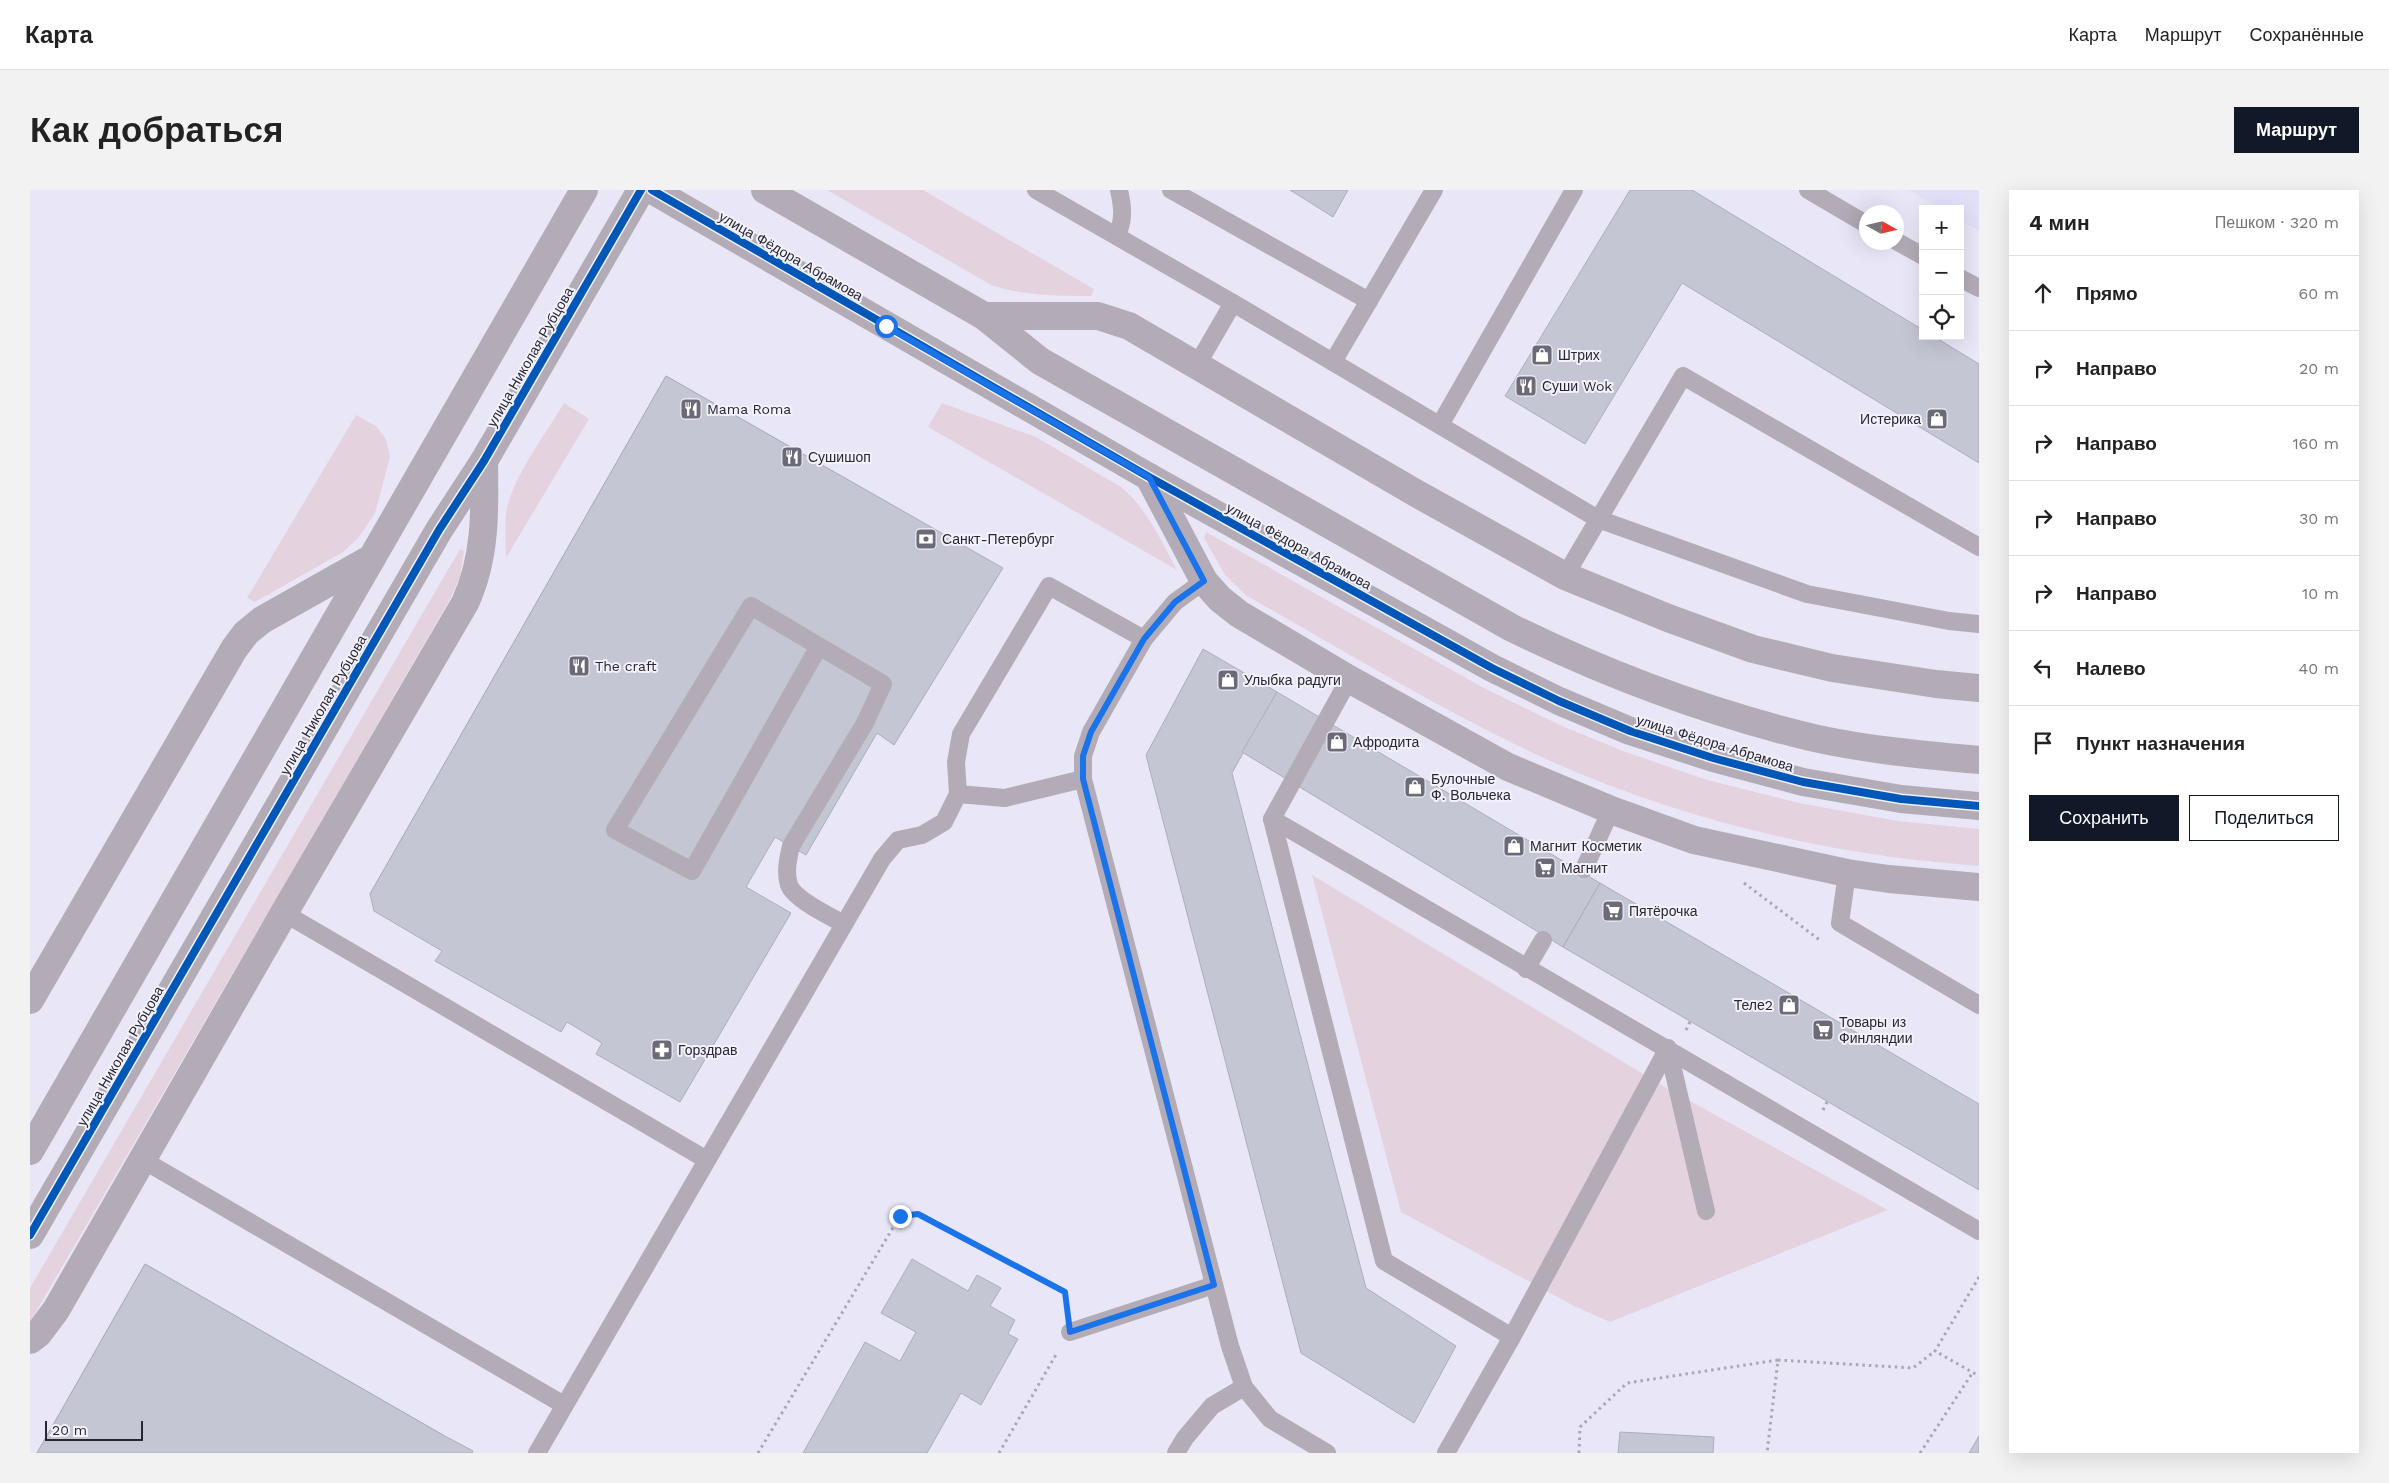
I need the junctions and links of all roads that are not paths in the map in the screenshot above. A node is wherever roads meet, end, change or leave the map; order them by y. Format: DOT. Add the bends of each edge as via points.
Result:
graph roads {
  1 [pos="584,190"];
  2 [pos="641,190"];
  3 [pos="652,190"];
  4 [pos="765,190"];
  5 [pos="1036,190"];
  6 [pos="1119,190"];
  7 [pos="1171,190"];
  8 [pos="1434,190"];
  9 [pos="1574,190"];
  10 [pos="1808,190"];
  11 [pos="1859,220"];
  12 [pos="1117,236"];
  13 [pos="1904,245"];
  14 [pos="1919,254"];
  15 [pos="1964,280"];
  16 [pos="1979,288"];
  17 [pos="1369,301"];
  18 [pos="1233,303"];
  19 [pos="984,316"];
  20 [pos="1333,362"];
  21 [pos="1197,365"];
  22 [pos="1440,425"];
  23 [pos="484,461"];
  24 [pos="1149,477"];
  25 [pos="1598,519"];
  26 [pos="1979,547"];
  27 [pos="372,558"];
  28 [pos="1564,576"];
  29 [pos="1204,581"];
  30 [pos="1979,624"];
  31 [pos="1144,639"];
  32 [pos="819,646"];
  33 [pos="1349,679"];
  34 [pos="1979,688"];
  35 [pos="1979,760"];
  36 [pos="1083,779"];
  37 [pos="958,794"];
  38 [pos="1979,806"];
  39 [pos="1611,810"];
  40 [pos="1272,818"];
  41 [pos="1584,869"];
  42 [pos="1847,872"];
  43 [pos="1979,888"];
  44 [pos="284,913"];
  45 [pos="844,924"];
  46 [pos="1543,940"];
  47 [pos="1526,969"];
  48 [pos="30,1000"];
  49 [pos="1979,1005"];
  50 [pos="1668,1048"];
  51 [pos="30,1151"];
  52 [pos="143,1160"];
  53 [pos="707,1160"];
  54 [pos="1706,1211"];
  55 [pos="1979,1231"];
  56 [pos="30,1235"];
  57 [pos="1214,1285"];
  58 [pos="1070,1332"];
  59 [pos="1512,1337"];
  60 [pos="30,1340"];
  61 [pos="1244,1387"];
  62 [pos="564,1405"];
  63 [pos="537,1453"];
  64 [pos="1176,1453"];
  65 [pos="1327,1453"];
  66 [pos="1446,1453"];
  1 -- 27 [label="street"];
  2 -- 23 [label="street, улица Николая Рубцова"];
  3 -- 24 [label="street, улица Фёдора Абрамова"];
  4 -- 19 [label="street"];
  5 -- 12 [label="lane"];
  6 -- 12 [label="lane" via="1124,210"];
  7 -- 17 [label="lane"];
  8 -- 17 [label="lane"];
  9 -- 22 [label="lane"];
  10 -- 11 [label="lane"];
  12 -- 18 [label="lane"];
  13 -- 14 [label="lane"];
  15 -- 16 [label="lane"];
  17 -- 20 [label="lane"];
  18 -- 20 [label="lane"];
  18 -- 21 [label="lane"];
  19 -- 21 [label="street" via="1098,316 1129,326"];
  19 -- 35 [label="street" via="1040,360 1512,628 1567,655 1672,697 1815,738 1906,753"];
  20 -- 22 [label="lane"];
  21 -- 28 [label="street"];
  22 -- 25 [label="lane"];
  23 -- 44 [label="street" via="485,515 475,582"];
  23 -- 56 [label="street, улица Николая Рубцова" via="439,530"];
  24 -- 29 [label="street"];
  24 -- 38 [label="street, улица Фёдора Абрамова" via="1492,668 1630,731 1803,782 1900,799"];
  25 -- 26 [label="lane" via="1683,376"];
  25 -- 28 [label="lane"];
  25 -- 30 [label="lane" via="1807,594 1949,622"];
  27 -- 48 [label="street" via="262,620 238,644"];
  27 -- 51 [label="street"];
  28 -- 34 [label="street" via="1753,649 1832,668"];
  29 -- 31 [label="lane" via="1175,602"];
  29 -- 33 [label="street" via="1239,614"];
  31 -- 36 [label="lane" via="1091,732 1083,756"];
  31 -- 37 [label="lane" via="1050,586 961,734 956,762"];
  32 -- 32 [label="lane" via="751,606 616,830 692,871"];
  32 -- 45 [label="lane" via="883,684 865,723 791,846 786,867 790,887 807,903"];
  33 -- 39 [label="street" via="1508,766"];
  33 -- 40 [label="lane"];
  36 -- 37 [label="lane" via="1005,798"];
  36 -- 57 [label="lane"];
  37 -- 45 [label="lane" via="944,822 922,835 898,840 882,859"];
  39 -- 41 [label="lane"];
  39 -- 42 [label="street" via="1694,840"];
  40 -- 47 [label="lane"];
  40 -- 59 [label="lane" via="1384,1262"];
  42 -- 43 [label="street"];
  42 -- 49 [label="lane" via="1840,923"];
  44 -- 52 [label="street"];
  44 -- 53 [label="lane"];
  45 -- 53 [label="lane"];
  46 -- 47 [label="lane"];
  47 -- 50 [label="lane"];
  50 -- 54 [label="lane"];
  50 -- 55 [label="lane"];
  50 -- 59 [label="lane"];
  52 -- 60 [label="street" via="56,1310"];
  52 -- 62 [label="lane"];
  53 -- 62 [label="lane"];
  57 -- 58 [label="lane"];
  57 -- 61 [label="lane"];
  59 -- 66 [label="lane"];
  61 -- 64 [label="lane" via="1212,1406"];
  61 -- 65 [label="lane" via="1270,1419"];
  62 -- 63 [label="lane"];
}
